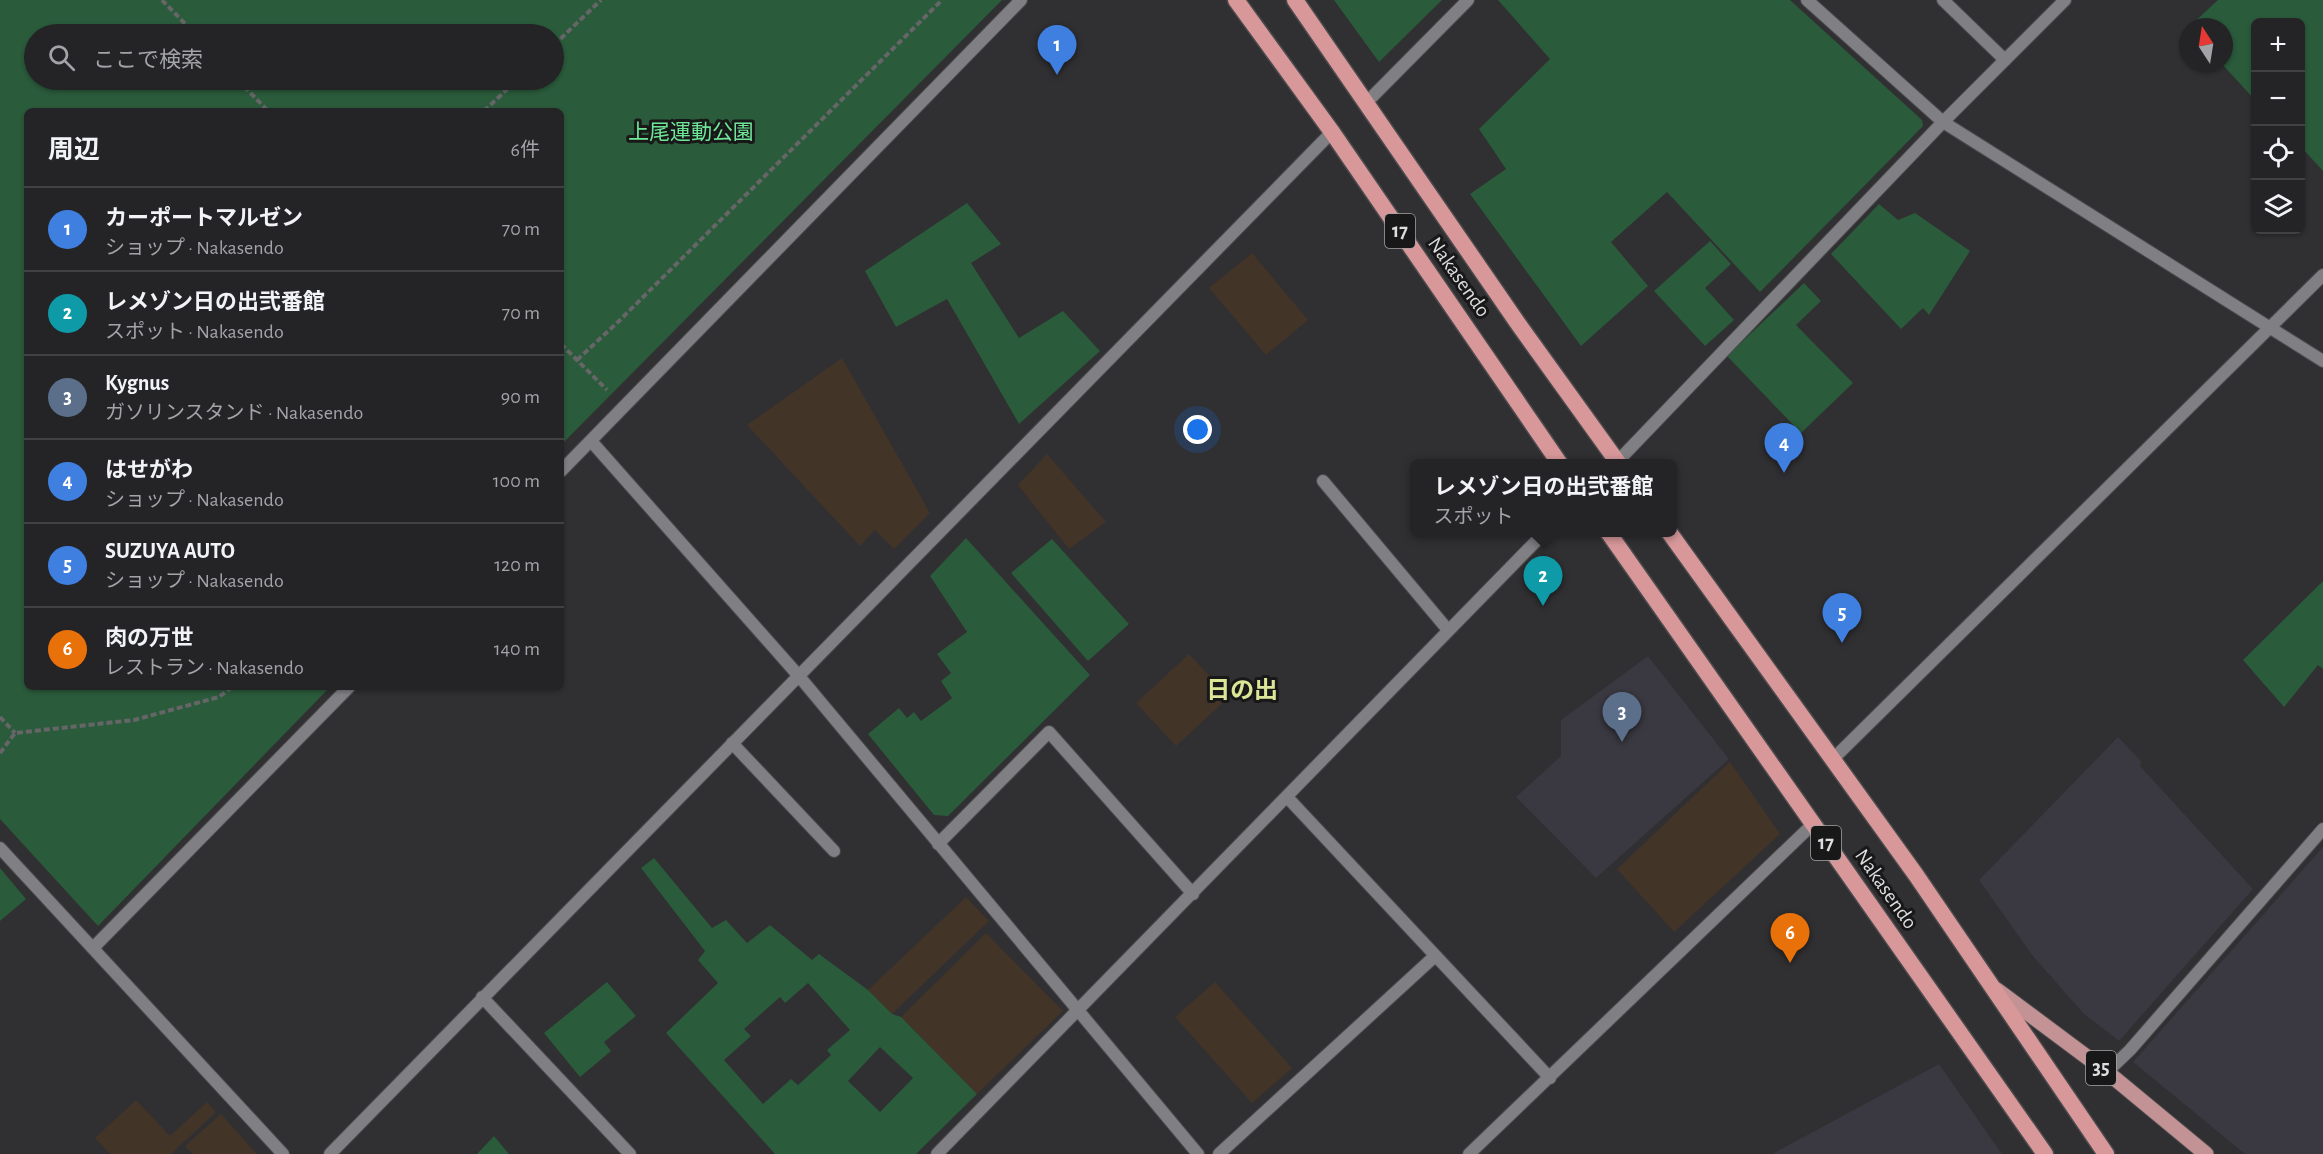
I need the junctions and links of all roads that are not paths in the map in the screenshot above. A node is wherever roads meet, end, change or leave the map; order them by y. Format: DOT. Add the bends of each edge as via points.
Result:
graph roads {
  1 [pos="1021,0"];
  2 [pos="1236,0"];
  3 [pos="1295,0"];
  4 [pos="1468,0"];
  5 [pos="1807,0"];
  6 [pos="1943,0"];
  7 [pos="2058,3"];
  8 [pos="2006,60"];
  9 [pos="1366,103"];
  10 [pos="1943,122"];
  11 [pos="1332,132"];
  12 [pos="2323,275"];
  13 [pos="2270,328"];
  14 [pos="2323,361"];
  15 [pos="591,441"];
  16 [pos="1557,459"];
  17 [pos="1616,459"];
  18 [pos="1621,459"];
  19 [pos="564,468"];
  20 [pos="1323,481"];
  21 [pos="1540,537"];
  22 [pos="1612,537"];
  23 [pos="1673,537"];
  24 [pos="1448,630"];
  25 [pos="798,675"];
  26 [pos="346,690"];
  27 [pos="732,743"];
  28 [pos="1833,759"];
  29 [pos="1287,797"];
  30 [pos="1813,824"];
  31 [pos="2323,829"];
  32 [pos="938,844"];
  33 [pos="0,848"];
  34 [pos="834,851"];
  35 [pos="1193,894"];
  36 [pos="93,948"];
  37 [pos="1435,956"];
  38 [pos="1992,987"];
  39 [pos="482,997"];
  40 [pos="1078,1011"];
  41 [pos="2108,1072"];
  42 [pos="1550,1078"];
  43 [pos="283,1154"];
  44 [pos="330,1154"];
  45 [pos="630,1154"];
  46 [pos="937,1154"];
  47 [pos="1198,1154"];
  48 [pos="1219,1154"];
  49 [pos="1469,1154"];
  50 [pos="2045,1154"];
  51 [pos="2106,1154"];
  52 [pos="2206,1154"];
  1 -- 15 [label="street"];
  2 -- 11 [label="highway, Nakasendo / 17"];
  3 -- 9 [label="highway, Nakasendo / 17"];
  4 -- 9 [label="street"];
  5 -- 10 [label="street"];
  6 -- 8 [label="street"];
  7 -- 8 [label="street"];
  8 -- 10 [label="street"];
  9 -- 17 [label="highway, Nakasendo / 17"];
  10 -- 13 [label="street"];
  10 -- 18 [label="street"];
  11 -- 16 [label="highway, Nakasendo / 17"];
  11 -- 25 [label="street"];
  12 -- 13 [label="street"];
  13 -- 14 [label="street"];
  13 -- 28 [label="street"];
  15 -- 19 [label="street"];
  15 -- 25 [label="street"];
  20 -- 24 [label="street"];
  21 -- 24 [label="street"];
  22 -- 30 [label="highway, Nakasendo / 17"];
  23 -- 28 [label="highway, Nakasendo"];
  24 -- 29 [label="street"];
  25 -- 27 [label="street"];
  25 -- 32 [label="street"];
  26 -- 36 [label="street"];
  27 -- 34 [label="street"];
  27 -- 39 [label="street"];
  28 -- 38 [label="highway, Nakasendo"];
  29 -- 35 [label="street"];
  29 -- 37 [label="street"];
  30 -- 42 [label="street"];
  30 -- 50 [label="highway, Nakasendo / 17"];
  31 -- 41 [label="street"];
  32 -- 35 [label="street" via="1049,732"];
  32 -- 40 [label="street"];
  33 -- 36 [label="street"];
  35 -- 40 [label="street"];
  36 -- 43 [label="street"];
  37 -- 42 [label="street"];
  37 -- 48 [label="street"];
  38 -- 41 [label="main road, 35"];
  38 -- 51 [label="highway, Nakasendo"];
  39 -- 44 [label="street"];
  39 -- 45 [label="street"];
  40 -- 46 [label="street"];
  40 -- 47 [label="street"];
  41 -- 52 [label="main road, 35"];
  42 -- 49 [label="street"];
}
